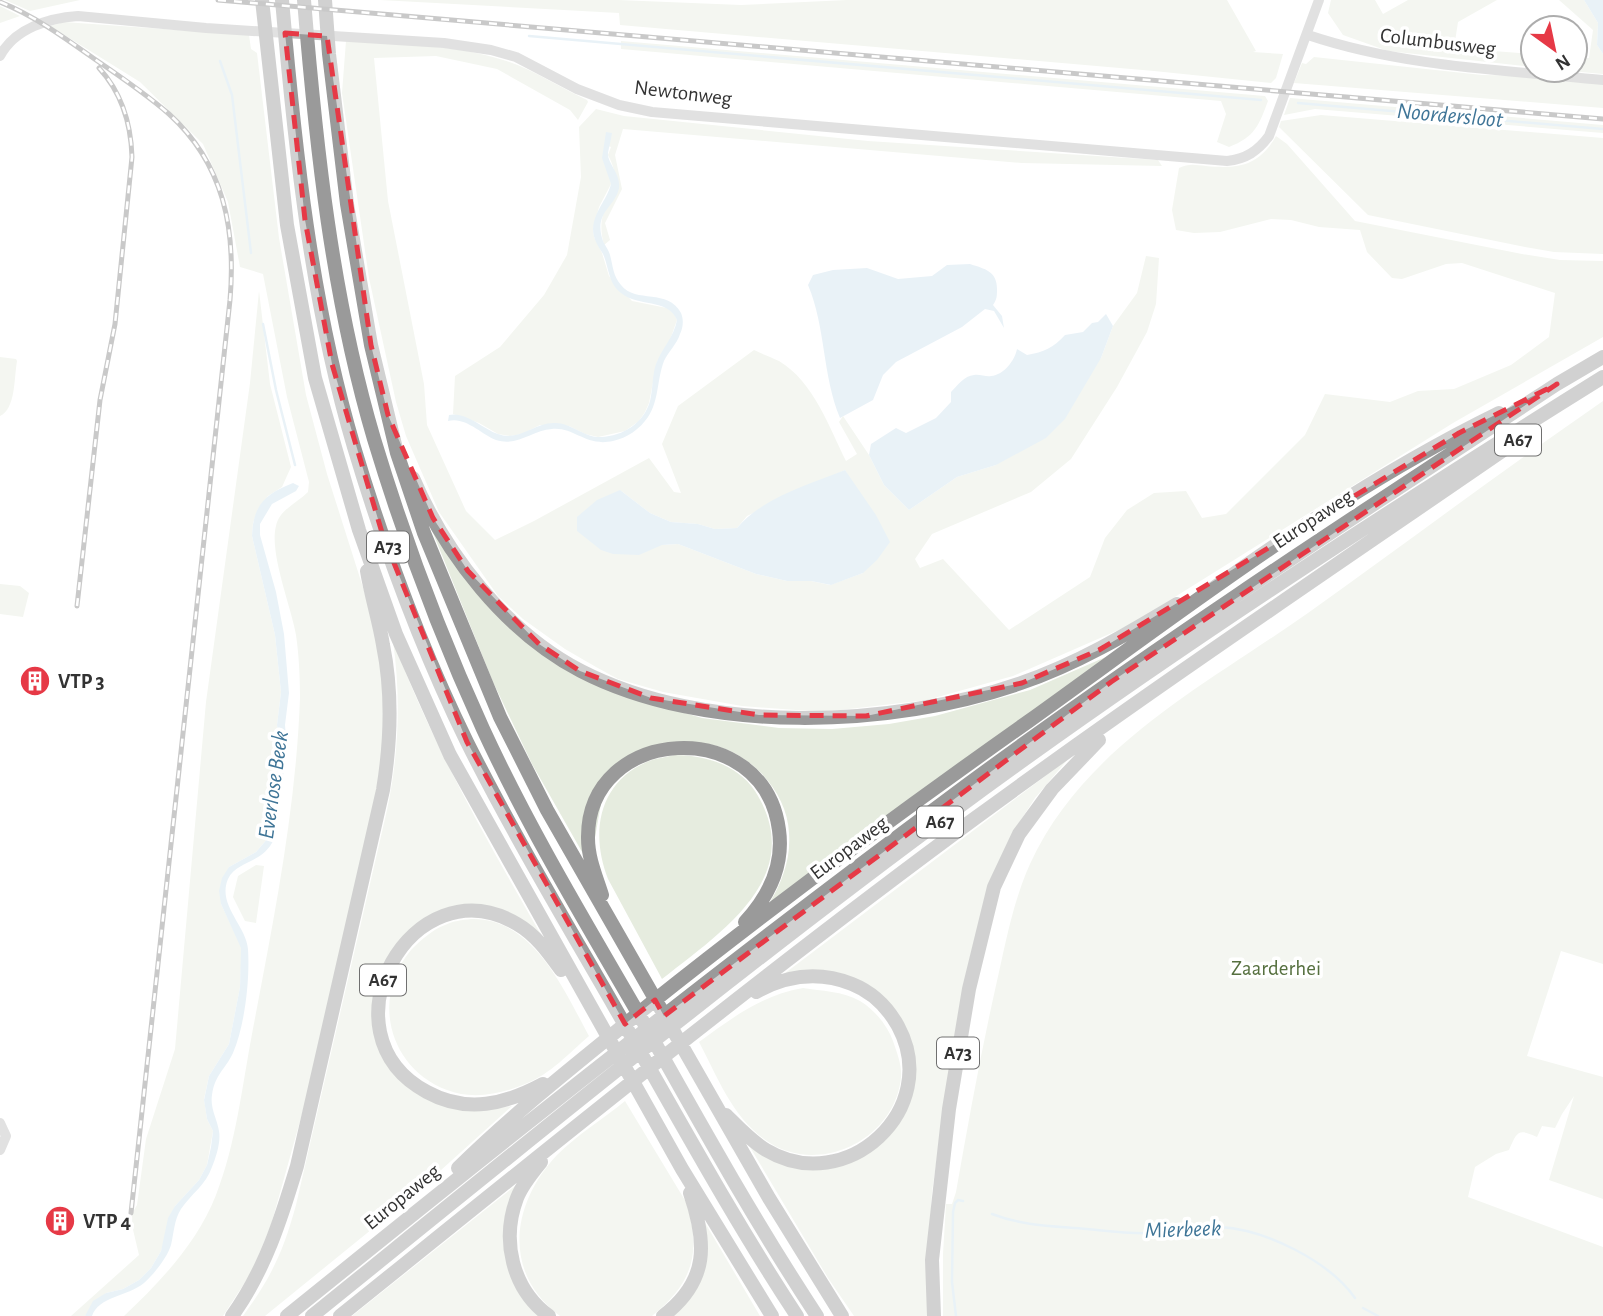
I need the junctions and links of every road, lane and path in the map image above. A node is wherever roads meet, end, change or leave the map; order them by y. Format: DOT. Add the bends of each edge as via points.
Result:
graph roads {
  1 [pos="262,0"];
  2 [pos="282,0"];
  3 [pos="304,0"];
  4 [pos="324,0"];
  5 [pos="1319,0"];
  6 [pos="1308,35"];
  7 [pos="0,56"];
  8 [pos="1603,80"];
  9 [pos="1603,357"];
  10 [pos="1603,377"];
  11 [pos="1603,382"];
  12 [pos="1557,384"];
  13 [pos="388,415"];
  14 [pos="359,530"];
  15 [pos="1252,561"];
  16 [pos="1177,674"];
  17 [pos="613,927"];
  18 [pos="722,947"];
  19 [pos="718,1013"];
  20 [pos="595,1016"];
  21 [pos="574,1065"];
  22 [pos="712,1100"];
  23 [pos="0,1123"];
  24 [pos="574,1128"];
  25 [pos="0,1150"];
  26 [pos="682,1169"];
  27 [pos="405,1220"];
  28 [pos="232,1316"];
  29 [pos="287,1316"];
  30 [pos="313,1316"];
  31 [pos="340,1316"];
  32 [pos="549,1316"];
  33 [pos="663,1316"];
  34 [pos="772,1316"];
  35 [pos="797,1316"];
  36 [pos="817,1316"];
  37 [pos="842,1316"];
  38 [pos="934,1316"];
  1 -- 14 [label="highway, A73" via="301,310 326,419"];
  2 -- 35 [label="highway, A73" via="305,219 332,364 354,446 411,613 467,742 519,842"];
  3 -- 36 [label="highway, A73" via="326,212 342,300 373,437 433,612 484,731 541,843"];
  4 -- 13 [label="highway, A73" via="349,217"];
  5 -- 6 [label="street"];
  6 -- 7 [label="street, Newtonweg" via="1269,136 1254,152 1227,161 652,112 577,89 516,57 444,43 78,16 41,22 12,40"];
  6 -- 8 [label="street, Columbusweg" via="1407,61"];
  9 -- 12 [label="highway, Europaweg / A67"];
  10 -- 30 [label="highway, Europaweg / A67" via="1224,620 957,808 731,979"];
  11 -- 16 [label="highway, A67"];
  12 -- 15 [label="highway, A67" via="1459,433"];
  12 -- 27 [label="highway, Europaweg / A67" via="1262,578 951,797 721,970"];
  13 -- 15 [label="highway, A67" via="433,518 468,571 509,619 580,671 651,698 705,710 800,718 866,716 982,695 1099,650"];
  13 -- 17 [label="highway, A73" via="424,533 500,717"];
  14 -- 20 [label="highway, A73" via="396,634 450,755"];
  14 -- 28 [label="highway, A73" via="388,675 387,769 297,1166 265,1260"];
  15 -- 18 [label="highway, A67" via="937,786"];
  16 -- 19 [label="highway, A67"];
  16 -- 38 [label="highway, A73" via="1089,748 1052,789 1019,834 994,887 969,989 949,1109 932,1260"];
  17 -- 18 [label="highway, A73" via="589,851 595,804 616,773 636,760 660,750 695,747 730,759 749,773 766,793 778,825 779,857 769,889"];
  17 -- 22 [label="highway, A73"];
  18 -- 21 [label="highway, A67"];
  19 -- 22 [label="highway, A67" via="782,980 836,977 877,999 893,1016 904,1037 909,1084 901,1108 882,1135 853,1155 821,1164 765,1150"];
  19 -- 24 [label="highway, A67"];
  20 -- 21 [label="highway, A67" via="534,936 509,920 486,913 458,913 432,922 404,943 385,975 378,1009 382,1036 401,1070 432,1095 466,1104 492,1104 529,1091"];
  20 -- 26 [label="highway, A73"];
  21 -- 27 [label="highway, A67" via="487,1140"];
  22 -- 37 [label="highway, A73"];
  23 -- 25 [label="street" via="6,1136"];
  24 -- 31 [label="highway, A67"];
  24 -- 32 [label="highway" via="531,1175 517,1196 511,1219 511,1259 517,1278"];
  26 -- 33 [label="highway, A73" via="700,1227 701,1260 682,1300"];
  26 -- 34 [label="highway, A73"];
  27 -- 29 [label="highway, Europaweg / A67"];
}
